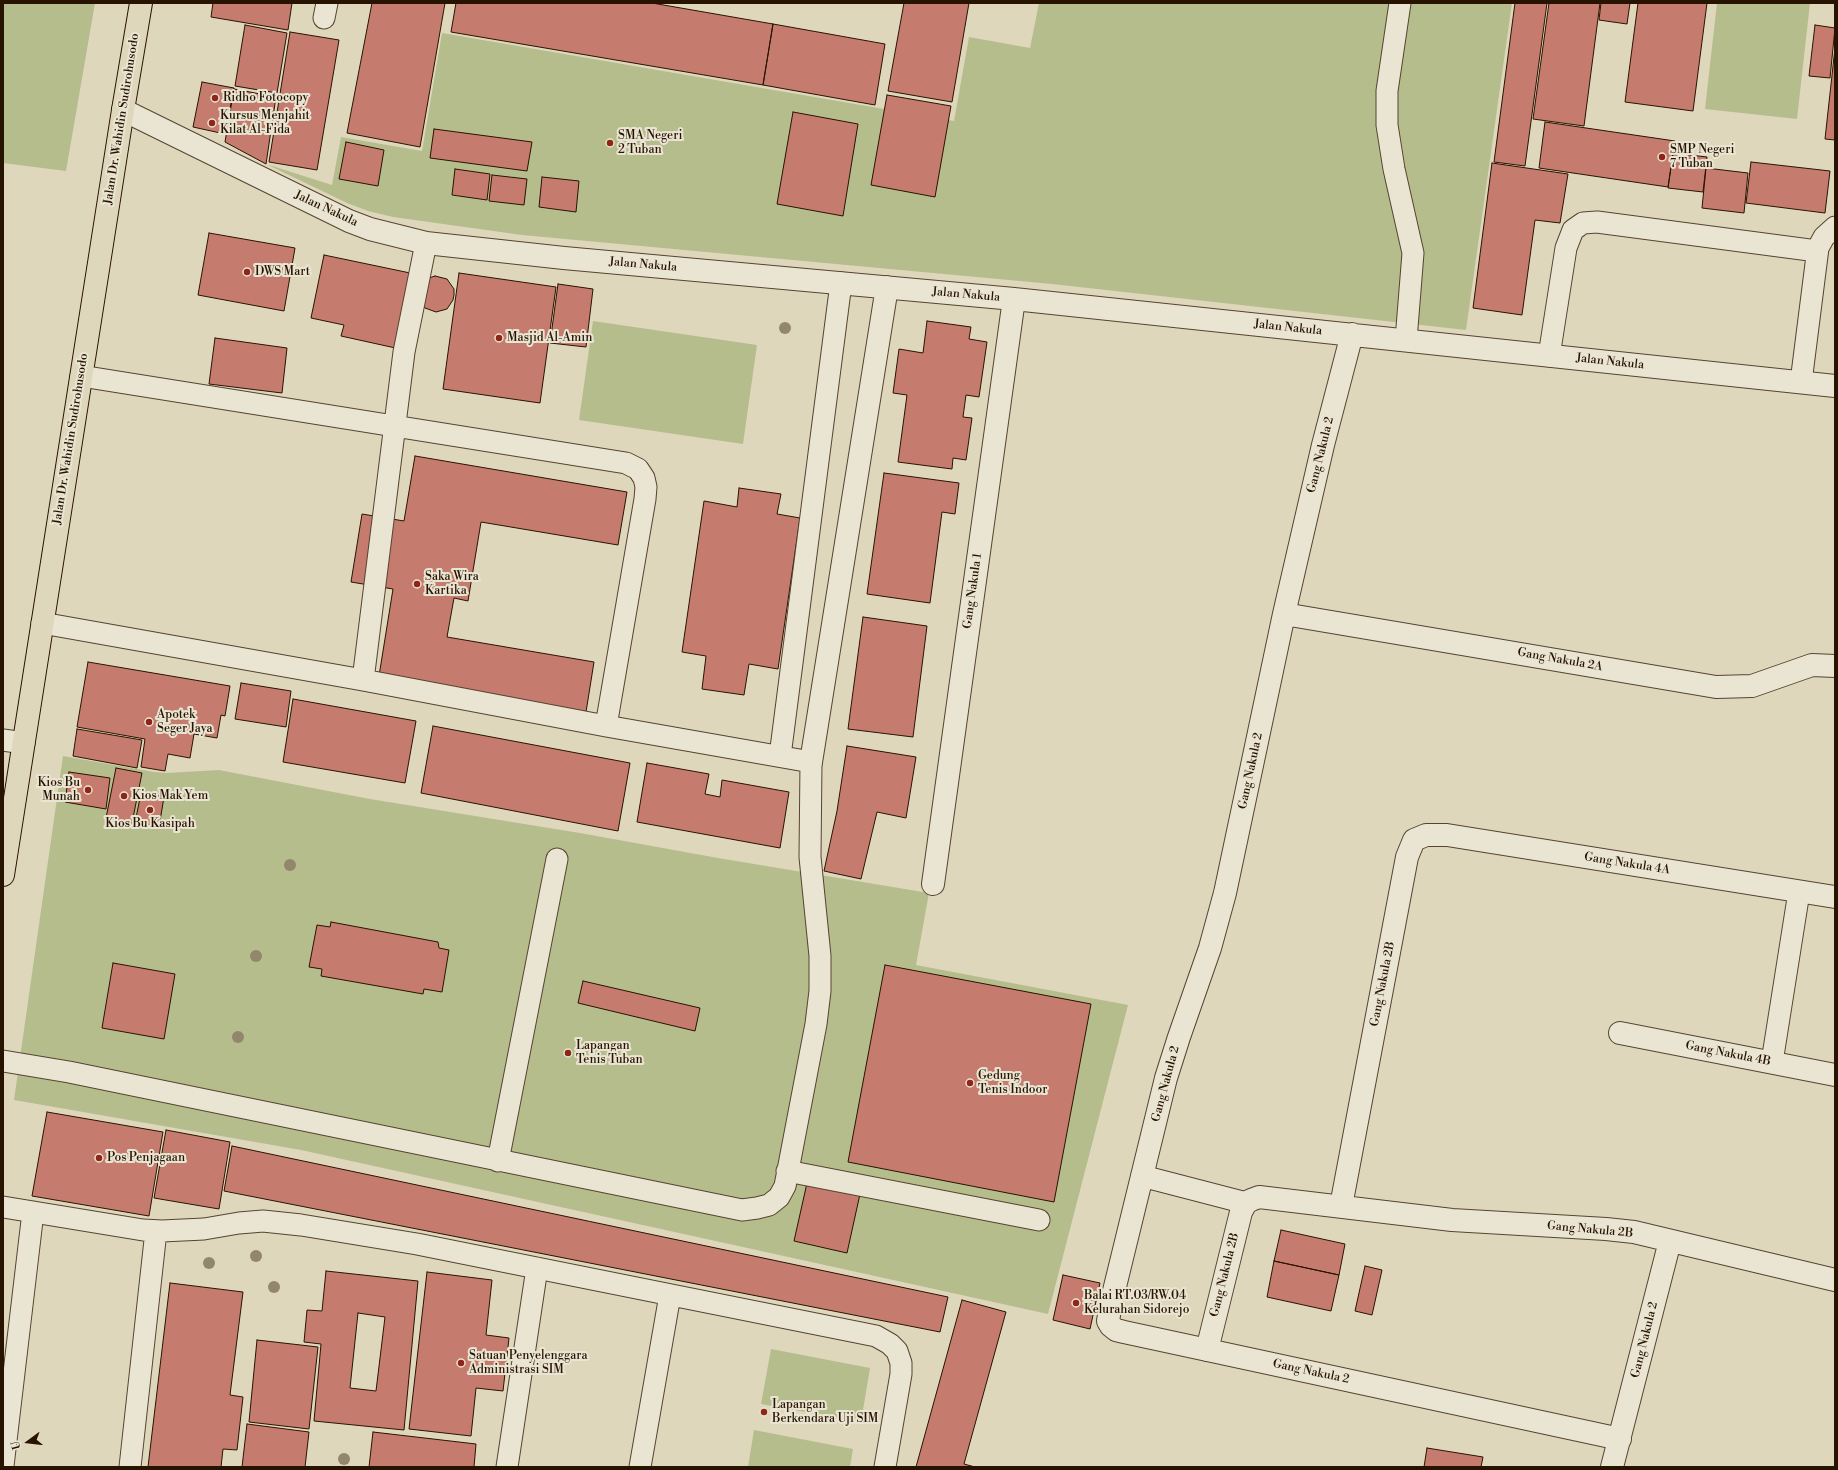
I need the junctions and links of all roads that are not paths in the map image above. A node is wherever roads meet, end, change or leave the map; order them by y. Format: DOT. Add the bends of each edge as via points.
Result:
graph roads {
  1 [pos="141,3"];
  2 [pos="1400,3"];
  3 [pos="123,110"];
  4 [pos="1835,227"];
  5 [pos="426,243"];
  6 [pos="1817,251"];
  7 [pos="841,283"];
  8 [pos="888,287"];
  9 [pos="1014,299"];
  10 [pos="1352,334"];
  11 [pos="1406,340"];
  12 [pos="1549,356"];
  13 [pos="81,376"];
  14 [pos="1801,382"];
  15 [pos="1835,386"];
  16 [pos="395,426"];
  17 [pos="1284,614"];
  18 [pos="42,623"];
  19 [pos="1835,666"];
  20 [pos="363,680"];
  21 [pos="606,726"];
  22 [pos="13,741"];
  23 [pos="780,756"];
  24 [pos="811,762"];
  25 [pos="8,811"];
  26 [pos="1419,837"];
  27 [pos="557,859"];
  28 [pos="3,875"];
  29 [pos="933,884"];
  30 [pos="1799,892"];
  31 [pos="1835,897"];
  32 [pos="1620,1033"];
  33 [pos="3,1061"];
  34 [pos="1772,1062"];
  35 [pos="1835,1075"];
  36 [pos="498,1161"];
  37 [pos="787,1171"];
  38 [pos="1142,1176"];
  39 [pos="1246,1203"];
  40 [pos="1341,1206"];
  41 [pos="3,1208"];
  42 [pos="33,1212"];
  43 [pos="1039,1220"];
  44 [pos="156,1231"];
  45 [pos="1670,1241"];
  46 [pos="537,1268"];
  47 [pos="1835,1280"];
  48 [pos="670,1295"];
  49 [pos="1207,1350"];
  50 [pos="1620,1439"];
  51 [pos="3,1466"];
  52 [pos="130,1467"];
  53 [pos="507,1467"];
  54 [pos="640,1467"];
  55 [pos="885,1467"];
  56 [pos="1612,1467"];
  1 -- 3 [label="highway, Jalan Dr. Wahidin Sudirohusodo"];
  2 -- 11 [label="lane" via="1388,91 1387,125 1413,253"];
  3 -- 5 [label="street, Jalan Nakula" via="349,220 370,229"];
  3 -- 13 [label="highway, Jalan Dr. Wahidin Sudirohusodo"];
  4 -- 6 [label="lane" via="1824,237"];
  5 -- 7 [label="street, Jalan Nakula" via="557,258"];
  5 -- 16 [label="lane" via="404,352"];
  6 -- 12 [label="lane" via="1597,222 1583,223 1573,230 1566,248"];
  6 -- 14 [label="lane"];
  7 -- 8 [label="street, Jalan Nakula"];
  7 -- 23 [label="lane"];
  8 -- 9 [label="street, Jalan Nakula"];
  8 -- 24 [label="street"];
  9 -- 10 [label="street, Jalan Nakula"];
  9 -- 29 [label="street, Gang Nakula 1"];
  10 -- 11 [label="street, Jalan Nakula"];
  10 -- 17 [label="street, Gang Nakula 2"];
  11 -- 12 [label="street, Jalan Nakula"];
  12 -- 14 [label="street, Jalan Nakula"];
  13 -- 16 [label="lane"];
  13 -- 18 [label="highway, Jalan Dr. Wahidin Sudirohusodo"];
  14 -- 15 [label="street, Jalan Nakula"];
  16 -- 20 [label="lane"];
  16 -- 21 [label="lane" via="626,463 638,469 644,478 645,499"];
  17 -- 19 [label="street, Gang Nakula 2A" via="1716,687 1752,686 1812,665"];
  17 -- 38 [label="street, Gang Nakula 2" via="1225,893 1210,948 1166,1078"];
  18 -- 20 [label="lane"];
  18 -- 22 [label="highway, Jalan Dr. Wahidin Sudirohusodo"];
  20 -- 21 [label="lane"];
  21 -- 23 [label="lane"];
  22 -- 25 [label="highway, Jalan Dr. Wahidin Sudirohusodo"];
  23 -- 24 [label="lane"];
  24 -- 37 [label="lane" via="810,857 820,956 820,991 816,1024"];
  25 -- 28 [label="highway, Jalan Dr. Wahidin Sudirohusodo"];
  26 -- 30 [label="street, Gang Nakula 4A" via="1447,835"];
  26 -- 40 [label="street, Gang Nakula 2B" via="1414,840 1407,857"];
  27 -- 36 [label="lane"];
  30 -- 31 [label="street, Gang Nakula 4A"];
  30 -- 34 [label="lane"];
  32 -- 34 [label="street, Gang Nakula 4B"];
  33 -- 36 [label="lane" via="69,1072"];
  34 -- 35 [label="street, Gang Nakula 4B"];
  36 -- 37 [label="lane" via="742,1210 769,1205 779,1197 785,1186"];
  37 -- 43 [label="lane"];
  38 -- 39 [label="lane"];
  38 -- 49 [label="street, Gang Nakula 2" via="1110,1303 1108,1321 1116,1330"];
  39 -- 40 [label="street, Gang Nakula 2B" via="1259,1197"];
  39 -- 49 [label="street, Gang Nakula 2B" via="1237,1225"];
  40 -- 45 [label="street, Gang Nakula 2B" via="1452,1220 1606,1229 1634,1232"];
  41 -- 42 [label="lane"];
  42 -- 44 [label="lane"];
  42 -- 51 [label="lane"];
  44 -- 46 [label="lane" via="204,1229 263,1221 417,1244"];
  44 -- 52 [label="lane"];
  45 -- 47 [label="street, Gang Nakula 2B"];
  45 -- 50 [label="street, Gang Nakula 2"];
  46 -- 48 [label="lane"];
  46 -- 53 [label="lane"];
  48 -- 54 [label="lane"];
  48 -- 55 [label="lane" via="876,1336 890,1344 897,1352 901,1374"];
  49 -- 50 [label="street, Gang Nakula 2"];
  50 -- 56 [label="street, Gang Nakula 2"];
}
